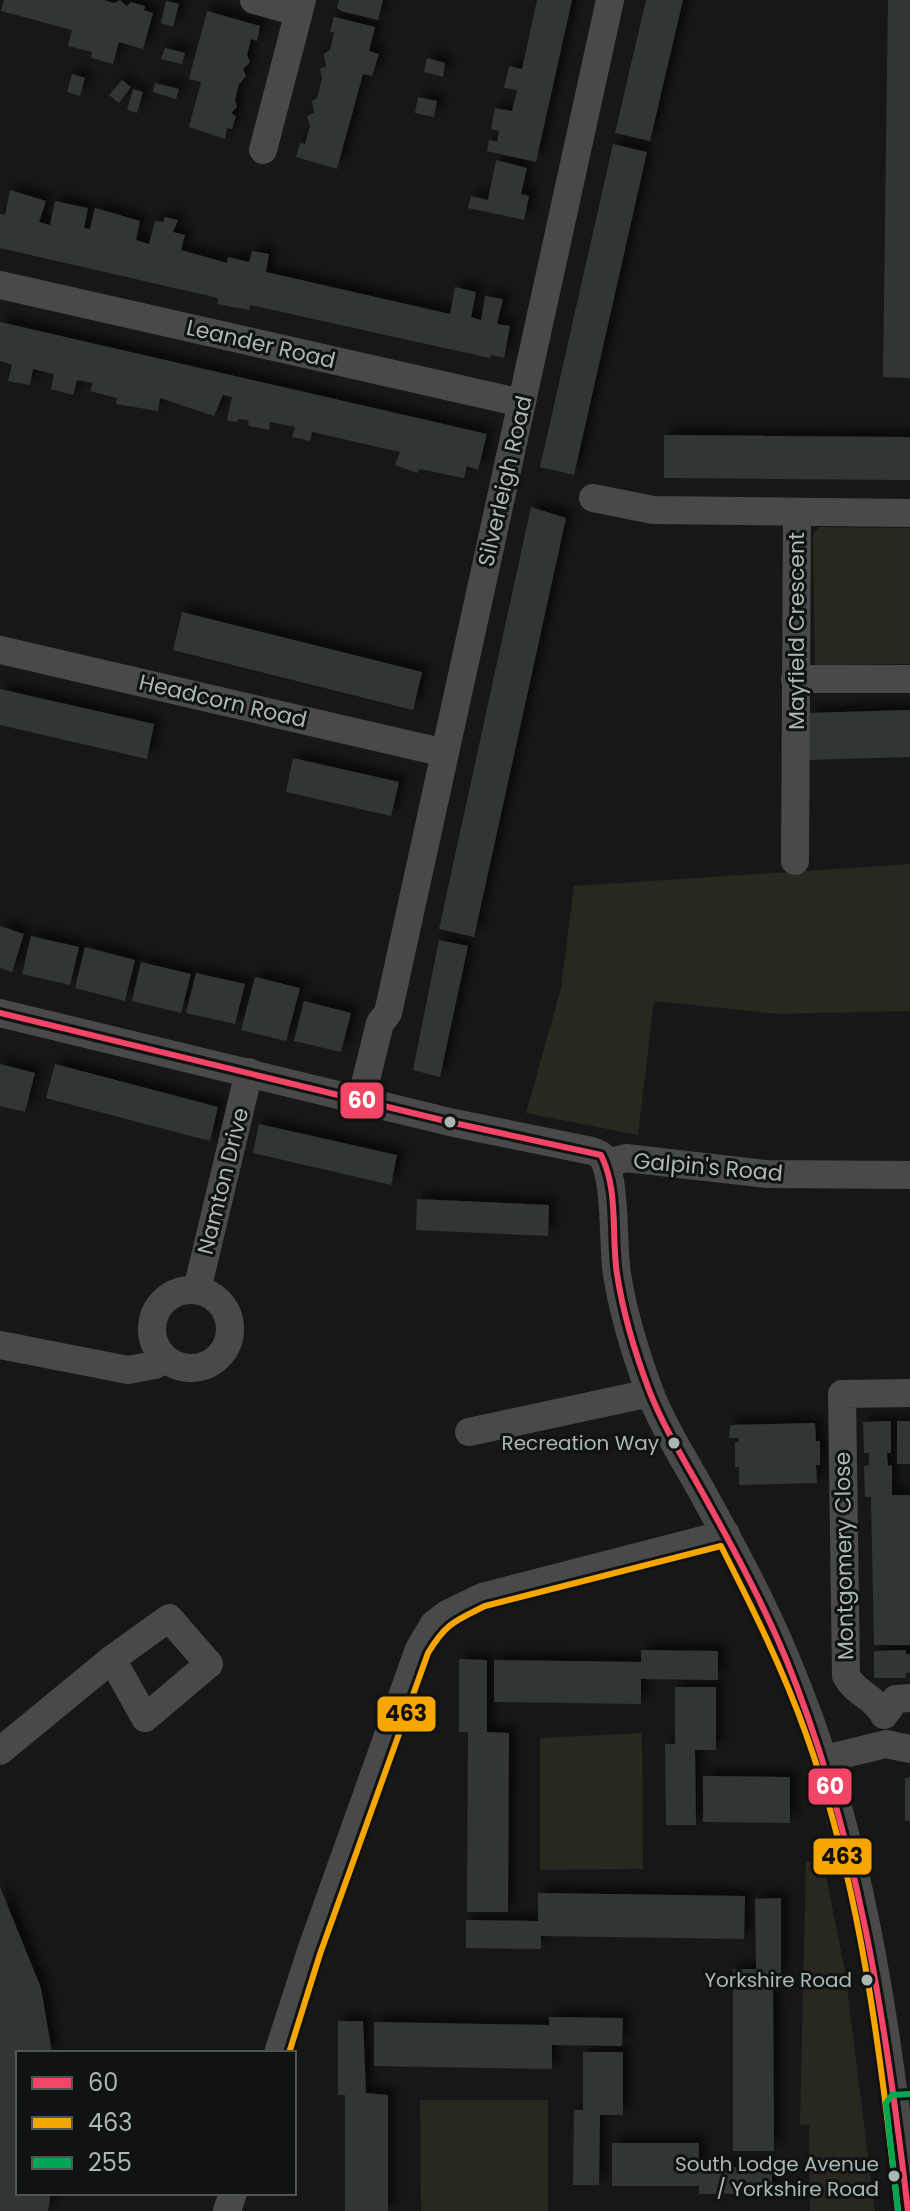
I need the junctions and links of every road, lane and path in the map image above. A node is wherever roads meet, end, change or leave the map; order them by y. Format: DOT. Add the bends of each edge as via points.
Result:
graph roads {
  1 [pos="254,0"];
  2 [pos="610,0"];
  3 [pos="300,6"];
  4 [pos="263,150"];
  5 [pos="0,285"];
  6 [pos="522,403"];
  7 [pos="593,498"];
  8 [pos="797,512"];
  9 [pos="910,513"];
  10 [pos="0,650"];
  11 [pos="795,679"];
  12 [pos="910,679"];
  13 [pos="445,753"];
  14 [pos="795,861"];
  15 [pos="0,1013"];
  16 [pos="249,1072"];
  17 [pos="361,1100"];
  18 [pos="607,1163"];
  19 [pos="910,1175"];
  20 [pos="197,1290"];
  21 [pos="0,1345"];
  22 [pos="164,1359"];
  23 [pos="650,1393"];
  24 [pos="910,1393"];
  25 [pos="469,1432"];
  26 [pos="726,1534"];
  27 [pos="112,1659"];
  28 [pos="910,1698"];
  29 [pos="884,1715"];
  30 [pos="898,1746"];
  31 [pos="0,1751"];
  32 [pos="825,1759"];
  33 [pos="279,2051"];
  34 [pos="903,2104"];
  35 [pos="908,2211"];
  1 -- 3 [label="street"];
  2 -- 6 [label="street, Silverleigh Road"];
  3 -- 4 [label="street"];
  5 -- 6 [label="street, Leander Road"];
  6 -- 13 [label="street, Silverleigh Road" via="518,482"];
  7 -- 8 [label="street, Mayfield Crescent" via="653,510"];
  8 -- 9 [label="street"];
  8 -- 11 [label="street, Mayfield Crescent"];
  10 -- 13 [label="street, Headcorn Road"];
  11 -- 12 [label="street"];
  11 -- 14 [label="street, Mayfield Crescent"];
  13 -- 17 [label="street, Silverleigh Road" via="388,1013 380,1023"];
  15 -- 16 [label="street, Galpin's Road"];
  16 -- 17 [label="street, Galpin's Road"];
  16 -- 20 [label="street, Namton Drive"];
  17 -- 18 [label="street, Galpin's Road" via="592,1151"];
  18 -- 19 [label="street, Galpin's Road" via="626,1158 766,1174"];
  18 -- 23 [label="street" via="621,1300"];
  20 -- 22 [label="street" via="169,1297 154,1317 154,1342"];
  20 -- 22 [label="street" via="225,1310 225,1348 218,1358 194,1368"];
  21 -- 22 [label="street" via="128,1370"];
  23 -- 25 [label="street"];
  23 -- 26 [label="street"];
  24 -- 29 [label="street, Montgomery Close" via="842,1394 846,1676"];
  26 -- 32 [label="street" via="783,1650"];
  26 -- 33 [label="street" via="482,1597 434,1624 419,1649 366,1794"];
  27 -- 31 [label="street"];
  28 -- 29 [label="street" via="896,1699"];
  29 -- 30 [label="street"];
  30 -- 32 [label="street"];
  32 -- 34 [label="street" via="869,1927"];
  34 -- 35 [label="street"];
}
